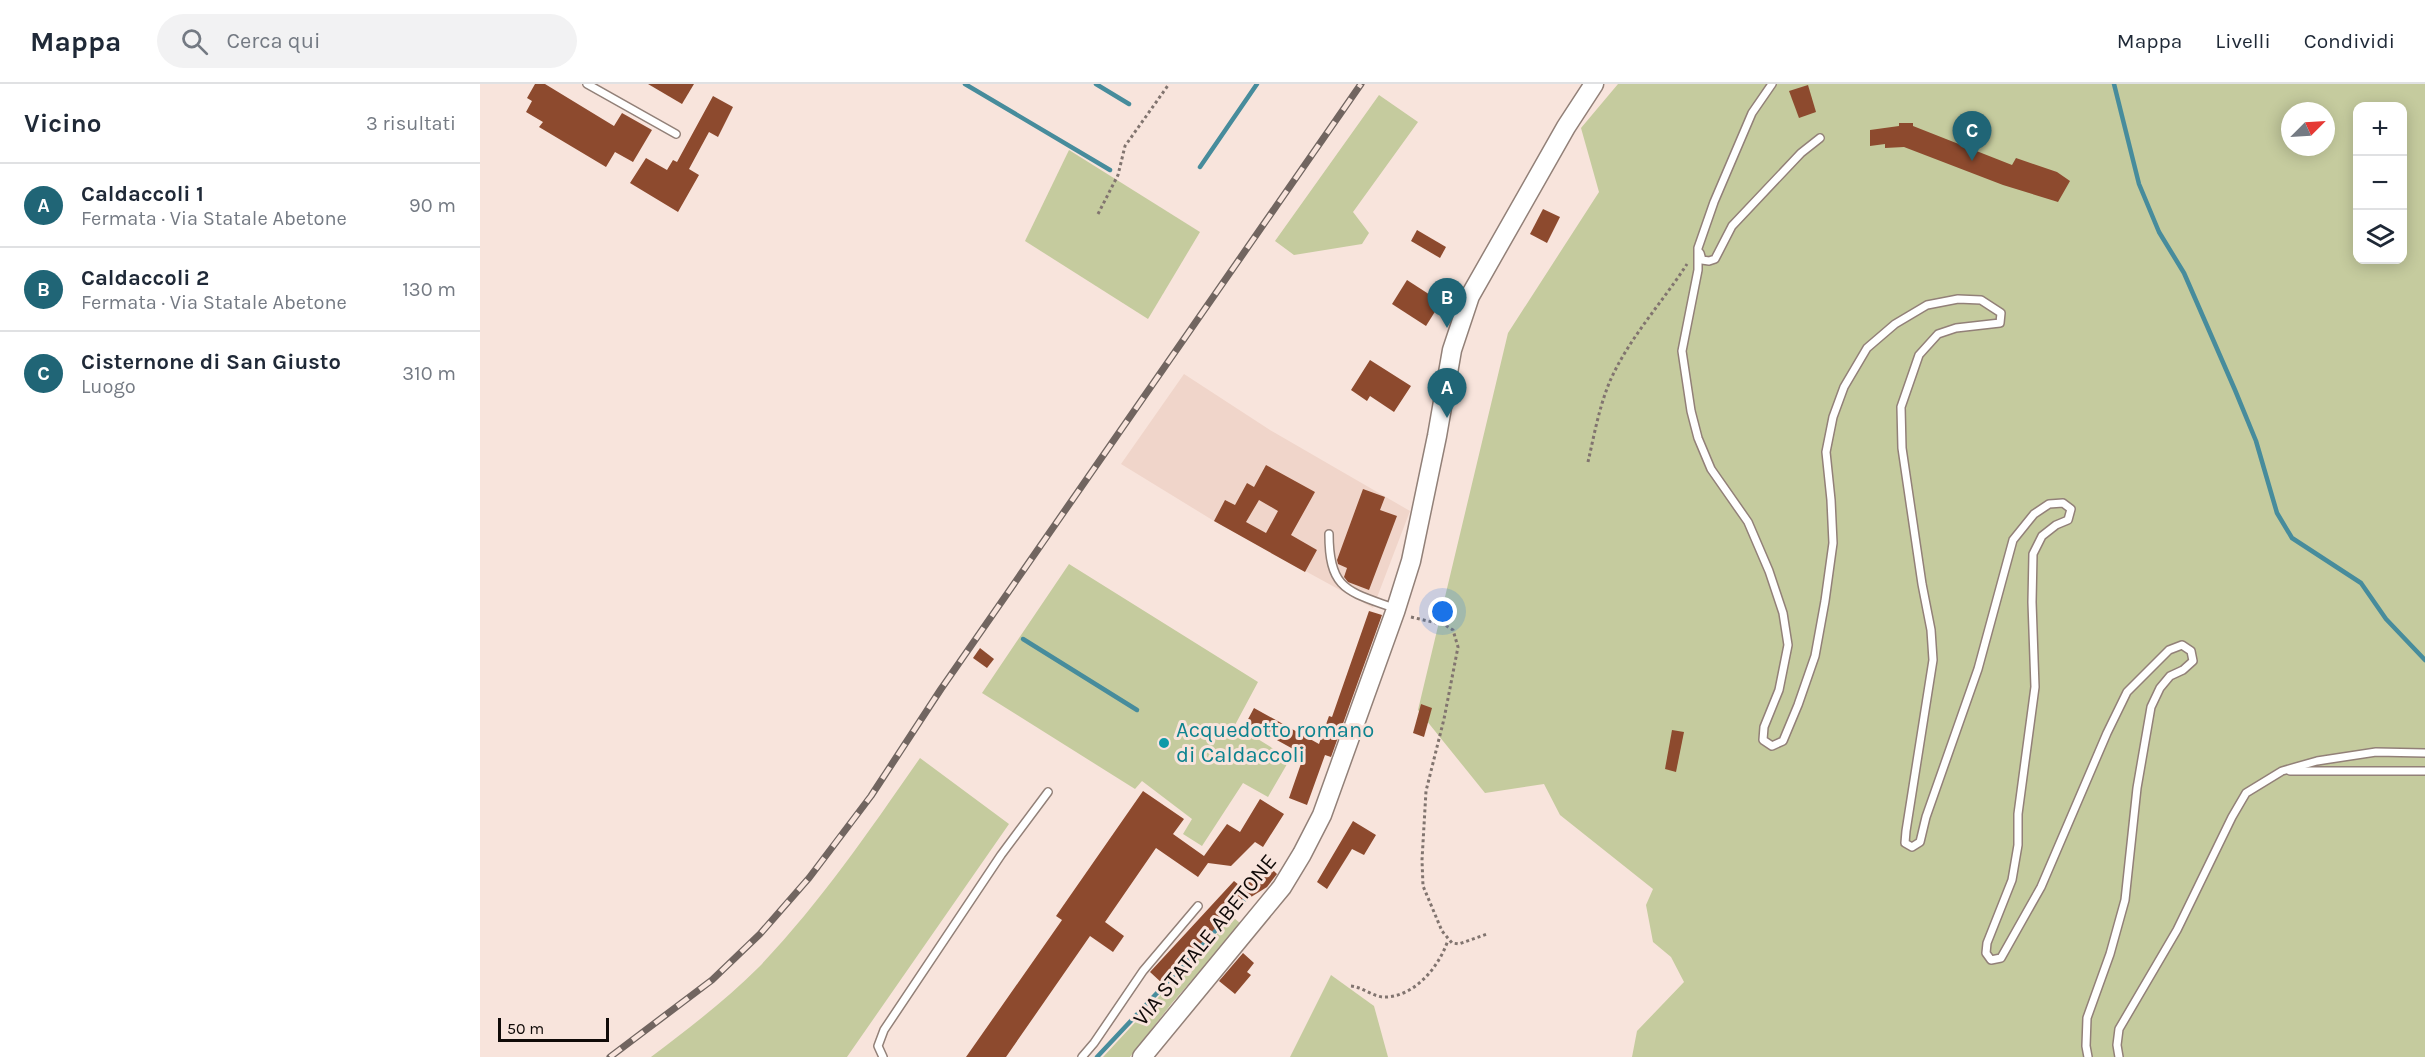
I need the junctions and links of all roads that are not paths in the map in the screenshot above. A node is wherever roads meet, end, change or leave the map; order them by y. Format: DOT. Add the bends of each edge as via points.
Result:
graph roads {
  1 [pos="587,84"];
  2 [pos="1594,84"];
  3 [pos="1772,84"];
  4 [pos="676,134"];
  5 [pos="1820,138"];
  6 [pos="1698,248"];
  7 [pos="1329,534"];
  8 [pos="1395,611"];
  9 [pos="2425,753"];
  10 [pos="2282,771"];
  11 [pos="2425,771"];
  12 [pos="1048,792"];
  13 [pos="1198,906"];
  14 [pos="883,1057"];
  15 [pos="1082,1057"];
  16 [pos="1142,1057"];
  17 [pos="2088,1057"];
  18 [pos="2120,1057"];
  1 -- 4 [label="lane"];
  2 -- 8 [label="main road, VIA STATALE ABETONE" via="1464,310 1448,372 1421,520"];
  3 -- 6 [label="lane" via="1752,113 1713,202"];
  5 -- 6 [label="lane" via="1732,226 1715,259 1702,260"];
  6 -- 17 [label="lane" via="1698,270 1682,351 1698,438 1712,469 1748,522 1783,613 1788,645 1779,690 1764,727 1763,740 1772,746 1783,741 1815,656 1833,543 1826,452 1844,387 1867,348 1895,324 1928,305 1958,298 1981,300 2001,313 2000,323 1938,334 1918,355 1901,407 1902,448 1933,660 1906,831 1905,843 1912,847 1920,842 1978,669 2013,540 2034,514 2049,504 2063,503 2071,509 2068,520 2042,536 2033,554 2035,687 2018,814 2018,845 2012,880 1987,943 1986,953 1991,960 2001,958 2041,887 2127,692 2169,650 2182,645 2191,651 2193,661 2170,676 2151,707 2137,788 2125,900 2087,1017"];
  7 -- 8 [label="lane" via="1335,577 1356,594"];
  8 -- 16 [label="main road, VIA STATALE ABETONE" via="1322,815 1302,854 1282,887"];
  9 -- 10 [label="lane" via="2376,752"];
  10 -- 11 [label="lane"];
  10 -- 18 [label="lane" via="2246,794 2232,817 2177,930 2119,1029"];
  12 -- 14 [label="lane" via="1000,855 884,1030 878,1046"];
  13 -- 15 [label="lane" via="1143,971"];
}
